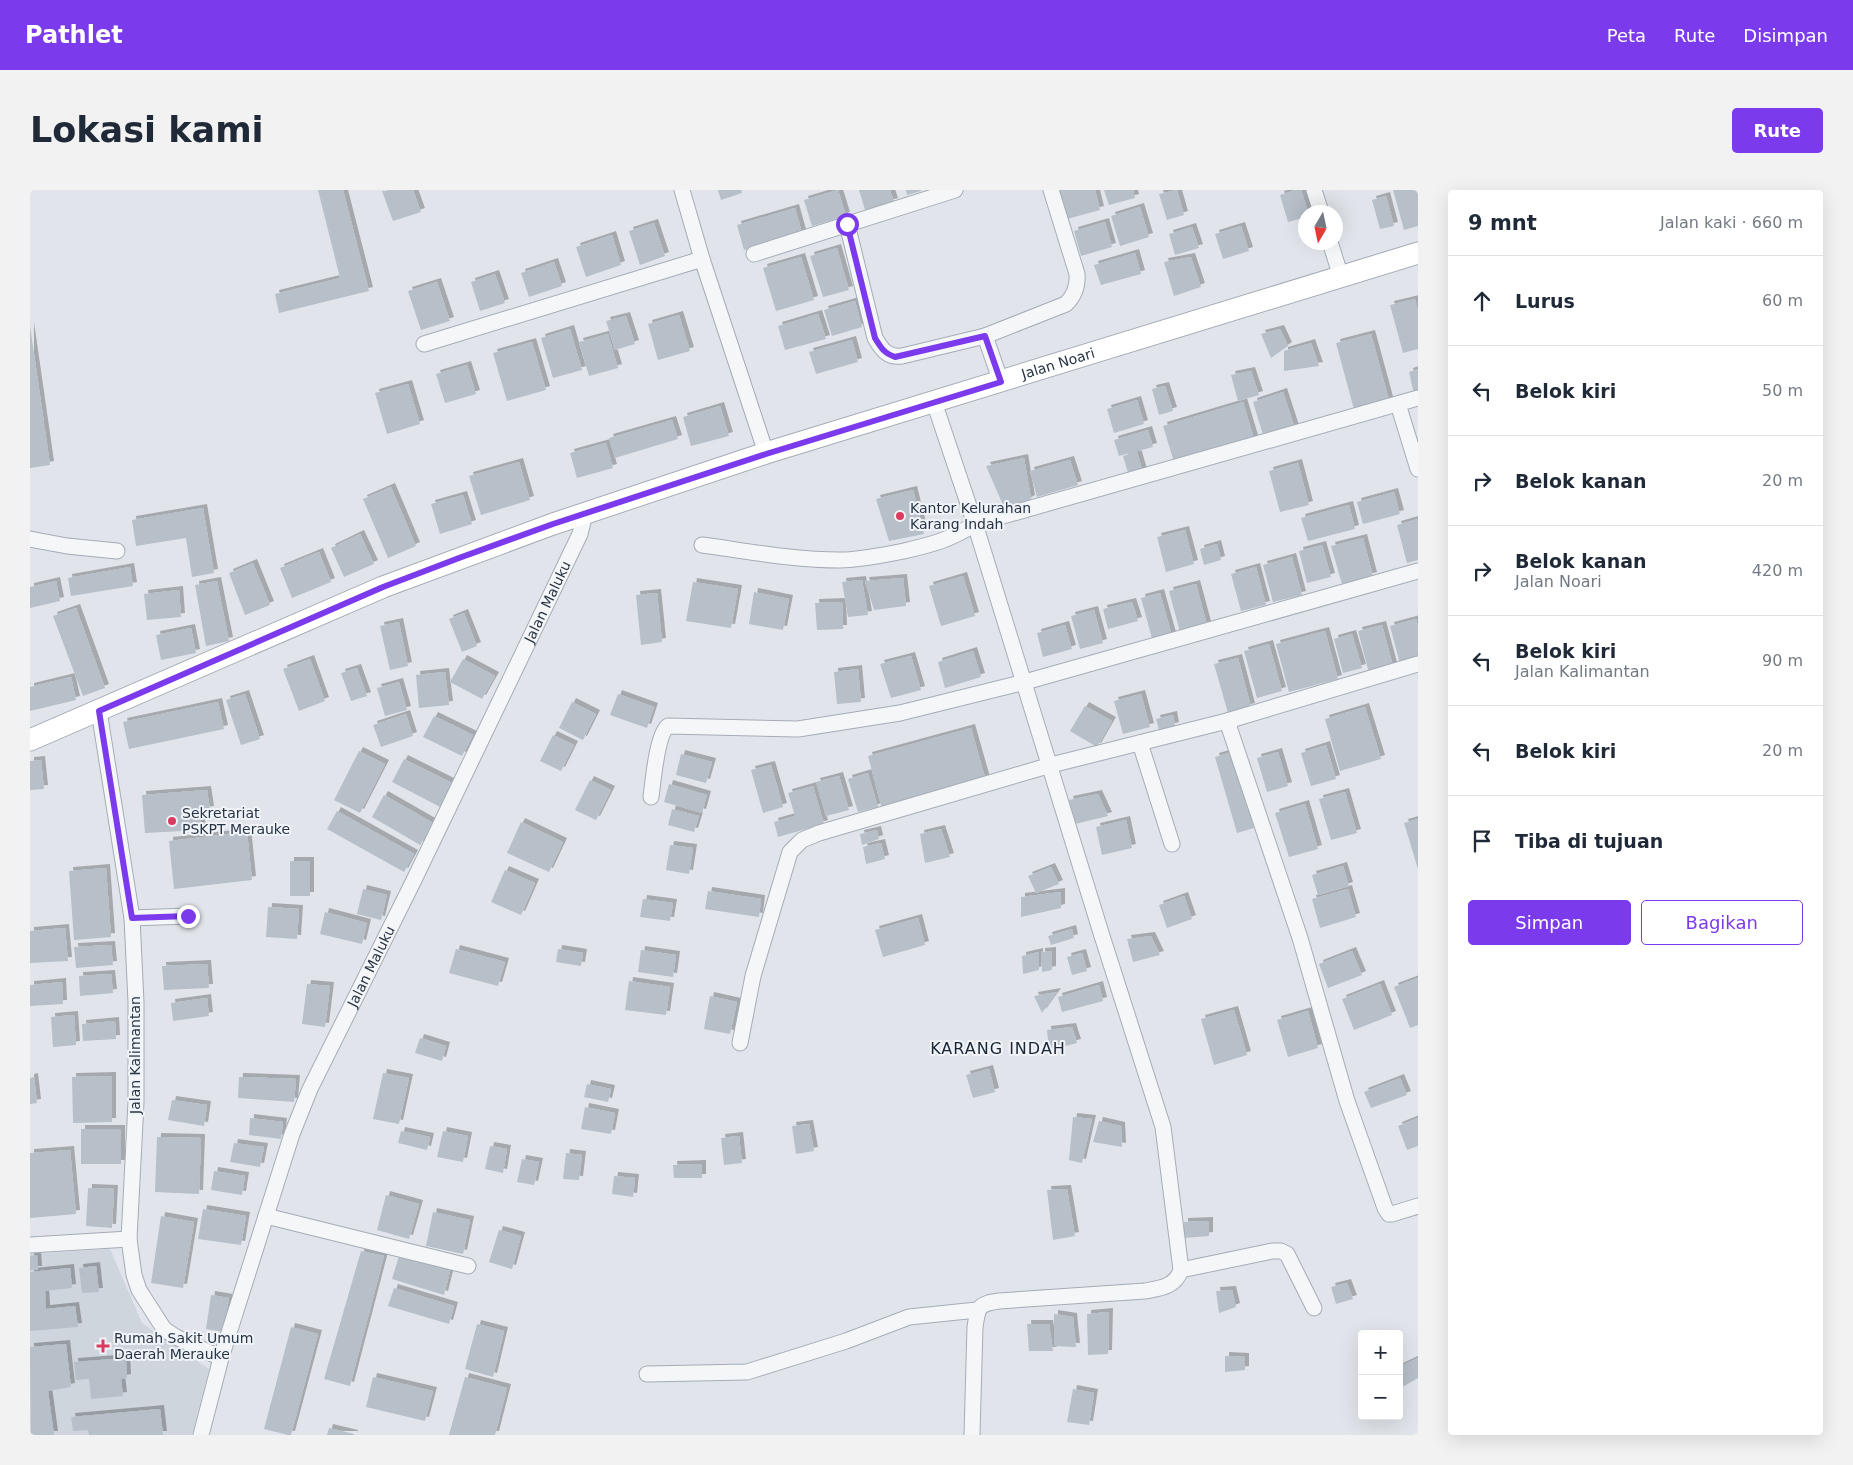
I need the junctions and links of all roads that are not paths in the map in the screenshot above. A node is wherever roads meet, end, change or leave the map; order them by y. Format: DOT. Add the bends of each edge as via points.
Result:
graph roads {
  1 [pos="682,190"];
  2 [pos="955,190"];
  3 [pos="1051,190"];
  4 [pos="1314,190"];
  5 [pos="1319,205"];
  6 [pos="847,224"];
  7 [pos="1333,250"];
  8 [pos="754,254"];
  9 [pos="1418,254"];
  10 [pos="702,259"];
  11 [pos="1341,277"];
  12 [pos="985,336"];
  13 [pos="424,344"];
  14 [pos="1001,382"];
  15 [pos="1418,398"];
  16 [pos="934,402"];
  17 [pos="1398,404"];
  18 [pos="766,454"];
  19 [pos="1418,469"];
  20 [pos="585,514"];
  21 [pos="975,524"];
  22 [pos="30,539"];
  23 [pos="702,545"];
  24 [pos="117,551"];
  25 [pos="1418,571"];
  26 [pos="1418,664"];
  27 [pos="1024,682"];
  28 [pos="99,711"];
  29 [pos="1227,721"];
  30 [pos="30,740"];
  31 [pos="1140,743"];
  32 [pos="1050,765"];
  33 [pos="651,797"];
  34 [pos="1172,844"];
  35 [pos="188,916"];
  36 [pos="132,918"];
  37 [pos="740,1043"];
  38 [pos="1418,1206"];
  39 [pos="271,1218"];
  40 [pos="129,1239"];
  41 [pos="30,1245"];
  42 [pos="468,1266"];
  43 [pos="1181,1270"];
  44 [pos="1314,1308"];
  45 [pos="977,1310"];
  46 [pos="221,1358"];
  47 [pos="647,1374"];
  48 [pos="201,1435"];
  49 [pos="972,1435"];
  1 -- 10 [label="street"];
  2 -- 6 [label="street"];
  3 -- 12 [label="street" via="1077,274 1075,291 1066,304"];
  4 -- 5 [label="street"];
  6 -- 8 [label="street"];
  6 -- 12 [label="street" via="875,338 887,354 902,356"];
  7 -- 11 [label="street"];
  9 -- 11 [label="street, Jalan Noari"];
  10 -- 13 [label="street"];
  10 -- 18 [label="street"];
  11 -- 14 [label="street, Jalan Noari"];
  12 -- 14 [label="street"];
  14 -- 16 [label="street, Jalan Noari"];
  15 -- 17 [label="street"];
  16 -- 18 [label="street, Jalan Noari"];
  16 -- 21 [label="street"];
  17 -- 19 [label="street"];
  17 -- 21 [label="street"];
  18 -- 20 [label="street, Jalan Noari"];
  20 -- 28 [label="street, Jalan Noari" via="383,587"];
  20 -- 39 [label="street, Jalan Maluku" via="580,534 310,1090 292,1134"];
  21 -- 23 [label="street" via="934,544 875,557 840,560 780,556"];
  21 -- 27 [label="street"];
  22 -- 24 [label="street"];
  25 -- 27 [label="street"];
  26 -- 29 [label="street"];
  27 -- 32 [label="street"];
  27 -- 33 [label="street" via="900,713 798,729 668,726 661,740"];
  28 -- 30 [label="street, Jalan Noari"];
  28 -- 36 [label="street, Jalan Kalimantan"];
  29 -- 31 [label="street"];
  29 -- 38 [label="street" via="1300,938 1347,1101 1385,1208 1388,1214 1392,1214"];
  31 -- 32 [label="street"];
  31 -- 34 [label="street"];
  32 -- 37 [label="street" via="802,840 787,861 753,976"];
  32 -- 43 [label="street" via="1163,1127"];
  35 -- 36 [label="street"];
  36 -- 40 [label="street, Jalan Kalimantan" via="136,1102"];
  39 -- 42 [label="street"];
  39 -- 46 [label="street, Jalan Maluku"];
  40 -- 41 [label="street"];
  40 -- 46 [label="street, Jalan Kalimantan" via="139,1290 164,1329"];
  43 -- 44 [label="street" via="1280,1250 1287,1254"];
  43 -- 45 [label="street" via="1176,1281 1164,1288 999,1301 986,1303"];
  45 -- 47 [label="street" via="910,1317 747,1372"];
  45 -- 49 [label="street"];
  46 -- 48 [label="street, Jalan Maluku"];
}
